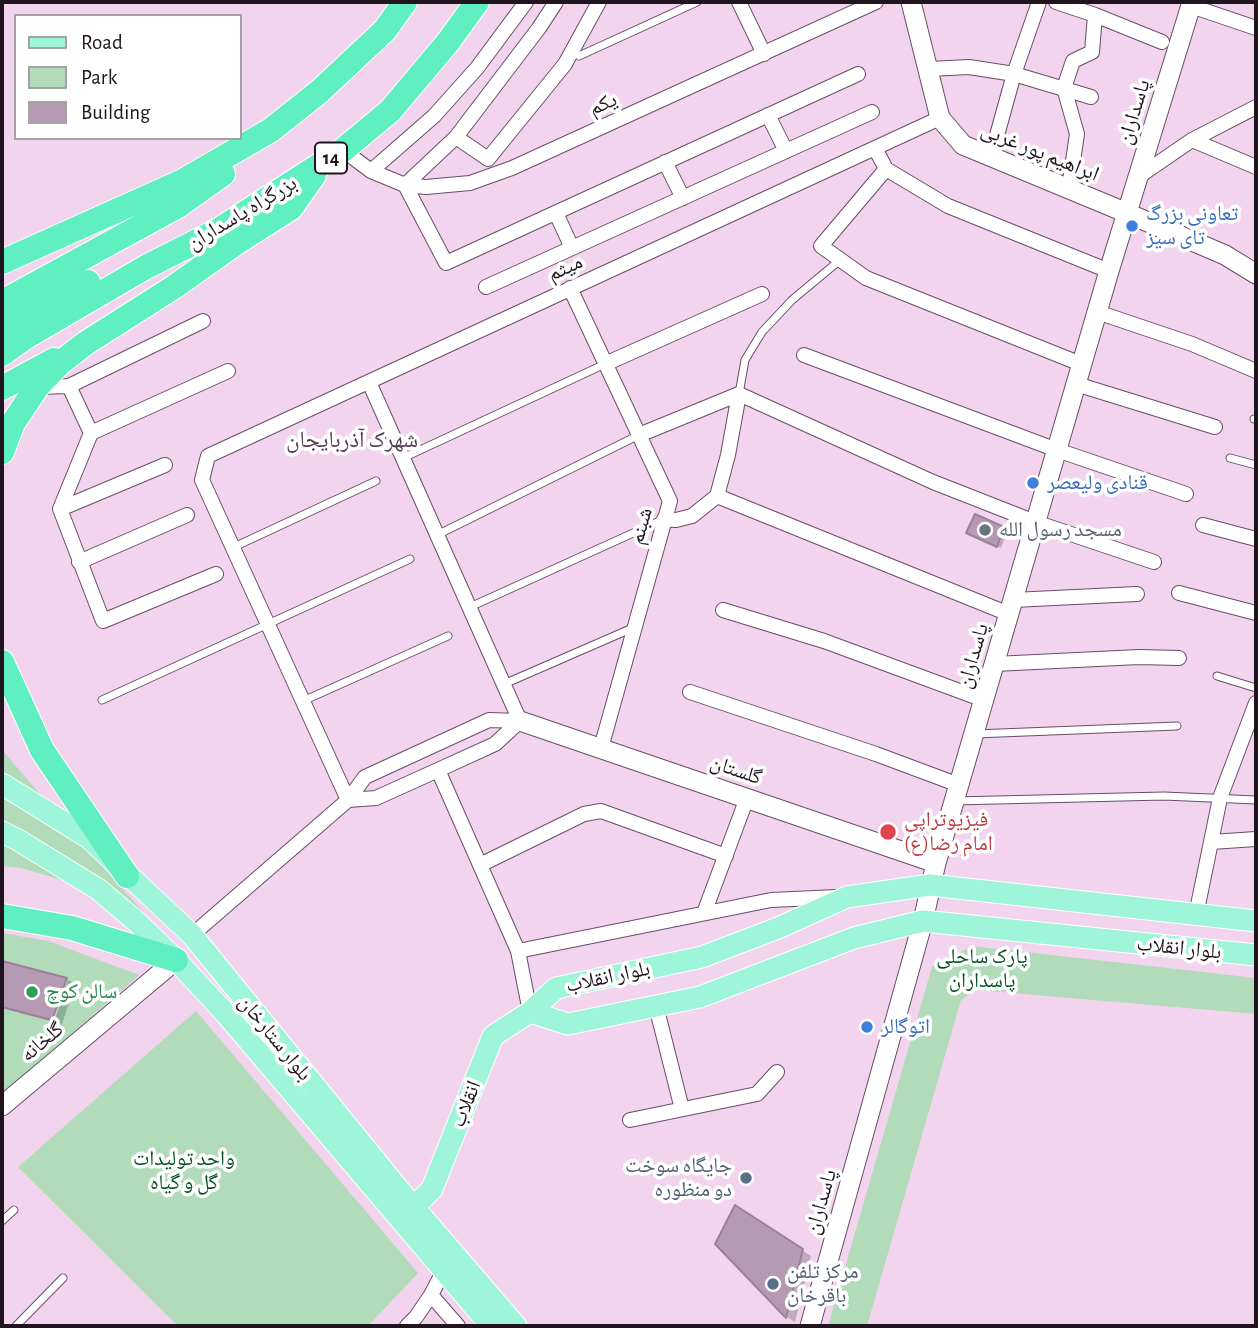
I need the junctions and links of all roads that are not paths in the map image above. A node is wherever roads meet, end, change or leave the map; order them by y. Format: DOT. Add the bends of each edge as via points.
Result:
graph roads {
  1 [pos="405,2"];
  2 [pos="477,2"];
  3 [pos="526,2"];
  4 [pos="556,2"];
  5 [pos="599,2"];
  6 [pos="696,2"];
  7 [pos="740,2"];
  8 [pos="876,2"];
  9 [pos="911,2"];
  10 [pos="1039,2"];
  11 [pos="1056,2"];
  12 [pos="1191,4"];
  13 [pos="1095,15"];
  14 [pos="1256,28"];
  15 [pos="1162,42"];
  16 [pos="764,54"];
  17 [pos="579,56"];
  18 [pos="929,69"];
  19 [pos="858,74"];
  20 [pos="1014,74"];
  21 [pos="1064,88"];
  22 [pos="1091,97"];
  23 [pos="1256,107"];
  24 [pos="872,112"];
  25 [pos="768,115"];
  26 [pos="289,116"];
  27 [pos="940,118"];
  28 [pos="456,137"];
  29 [pos="1192,139"];
  30 [pos="875,148"];
  31 [pos="343,150"];
  32 [pos="786,151"];
  33 [pos="991,156"];
  34 [pos="665,162"];
  35 [pos="320,166"];
  36 [pos="1256,167"];
  37 [pos="886,169"];
  38 [pos="371,171"];
  39 [pos="1138,177"];
  40 [pos="405,185"];
  41 [pos="1069,188"];
  42 [pos="683,198"];
  43 [pos="556,213"];
  44 [pos="1127,213"];
  45 [pos="572,248"];
  46 [pos="840,260"];
  47 [pos="2,262"];
  48 [pos="1109,271"];
  49 [pos="1256,274"];
  50 [pos="486,287"];
  51 [pos="570,288"];
  52 [pos="762,294"];
  53 [pos="2,302"];
  54 [pos="1097,312"];
  55 [pos="203,321"];
  56 [pos="2,329"];
  57 [pos="86,343"];
  58 [pos="2,354"];
  59 [pos="804,355"];
  60 [pos="606,364"];
  61 [pos="1082,364"];
  62 [pos="1256,370"];
  63 [pos="228,372"];
  64 [pos="369,382"];
  65 [pos="1076,384"];
  66 [pos="69,386"];
  67 [pos="37,387"];
  68 [pos="2,388"];
  69 [pos="738,394"];
  70 [pos="1215,427"];
  71 [pos="91,433"];
  72 [pos="639,435"];
  73 [pos="1057,450"];
  74 [pos="2,452"];
  75 [pos="403,458"];
  76 [pos="1230,458"];
  77 [pos="165,465"];
  78 [pos="1256,465"];
  79 [pos="376,481"];
  80 [pos="1186,494"];
  81 [pos="717,496"];
  82 [pos="60,509"];
  83 [pos="187,515"];
  84 [pos="664,519"];
  85 [pos="1035,522"];
  86 [pos="1203,524"];
  87 [pos="438,535"];
  88 [pos="1256,539"];
  89 [pos="233,548"];
  90 [pos="410,559"];
  91 [pos="79,562"];
  92 [pos="1154,562"];
  93 [pos="216,574"];
  94 [pos="1179,593"];
  95 [pos="1137,594"];
  96 [pos="470,607"];
  97 [pos="1011,607"];
  98 [pos="723,610"];
  99 [pos="1256,613"];
  100 [pos="268,624"];
  101 [pos="635,627"];
  102 [pos="448,636"];
  103 [pos="1179,658"];
  104 [pos="2,662"];
  105 [pos="994,664"];
  106 [pos="1217,676"];
  107 [pos="504,684"];
  108 [pos="1256,688"];
  109 [pos="690,692"];
  110 [pos="102,700"];
  111 [pos="984,700"];
  112 [pos="303,701"];
  113 [pos="1256,704"];
  114 [pos="520,720"];
  115 [pos="1177,726"];
  116 [pos="1251,732"];
  117 [pos="974,734"];
  118 [pos="601,748"];
  119 [pos="438,770"];
  120 [pos="2,785"];
  121 [pos="957,793"];
  122 [pos="747,798"];
  123 [pos="1220,798"];
  124 [pos="348,800"];
  125 [pos="1256,800"];
  126 [pos="2,832"];
  127 [pos="1256,839"];
  128 [pos="1211,842"];
  129 [pos="726,856"];
  130 [pos="936,863"];
  131 [pos="480,865"];
  132 [pos="127,876"];
  133 [pos="930,886"];
  134 [pos="847,897"];
  135 [pos="704,914"];
  136 [pos="1196,915"];
  137 [pos="2,916"];
  138 [pos="923,921"];
  139 [pos="1256,921"];
  140 [pos="192,935"];
  141 [pos="518,951"];
  142 [pos="1256,956"];
  143 [pos="176,960"];
  144 [pos="656,1006"];
  145 [pos="530,1012"];
  146 [pos="777,1072"];
  147 [pos="2,1106"];
  148 [pos="682,1109"];
  149 [pos="630,1120"];
  150 [pos="414,1207"];
  151 [pos="14,1210"];
  152 [pos="2,1221"];
  153 [pos="444,1270"];
  154 [pos="63,1278"];
  155 [pos="431,1294"];
  156 [pos="16,1326"];
  157 [pos="408,1326"];
  158 [pos="458,1326"];
  159 [pos="491,1326"];
  160 [pos="516,1326"];
  161 [pos="810,1326"];
  1 -- 26 [label="highway" via="385,30"];
  2 -- 31 [label="highway, بزرگراه پاسداران / 14" via="390,111"];
  3 -- 38 [label="street" via="434,116"];
  4 -- 28 [label="street"];
  5 -- 28 [label="street" via="565,64 488,159"];
  6 -- 17 [label="lane"];
  7 -- 16 [label="street"];
  8 -- 16 [label="street, یکم"];
  9 -- 18 [label="main road, ابراهیم پور غربی"];
  10 -- 20 [label="street"];
  11 -- 13 [label="street"];
  12 -- 14 [label="street"];
  12 -- 39 [label="main road, پاسداران"];
  13 -- 15 [label="street"];
  13 -- 21 [label="street" via="1092,52 1073,61"];
  16 -- 40 [label="street, یکم" via="512,168 470,183"];
  18 -- 20 [label="street" via="969,67"];
  18 -- 27 [label="main road, ابراهیم پور غربی"];
  19 -- 25 [label="street"];
  20 -- 21 [label="street"];
  20 -- 33 [label="street"];
  21 -- 22 [label="street"];
  21 -- 41 [label="street" via="1077,134"];
  23 -- 29 [label="street"];
  24 -- 32 [label="street"];
  25 -- 32 [label="street"];
  25 -- 34 [label="street"];
  26 -- 47 [label="highway" via="183,181"];
  26 -- 53 [label="highway" via="243,159 178,206"];
  27 -- 30 [label="street, میثم"];
  27 -- 33 [label="main road, ابراهیم پور غربی" via="962,145"];
  28 -- 40 [label="street"];
  29 -- 36 [label="street"];
  29 -- 39 [label="street"];
  30 -- 37 [label="street"];
  30 -- 51 [label="street, میثم"];
  31 -- 35 [label="highway, بزرگراه پاسداران / 14"];
  31 -- 38 [label="street, یکم"];
  32 -- 42 [label="street"];
  33 -- 41 [label="main road, ابراهیم پور غربی"];
  34 -- 42 [label="street"];
  34 -- 43 [label="street"];
  35 -- 56 [label="highway" via="210,216"];
  35 -- 57 [label="highway" via="291,208"];
  35 -- 58 [label="highway, بزرگراه پاسداران / 14"];
  37 -- 46 [label="street" via="821,246"];
  37 -- 48 [label="street" via="948,206"];
  38 -- 40 [label="street, یکم"];
  39 -- 44 [label="main road, پاسداران"];
  40 -- 43 [label="street" via="446,263"];
  41 -- 44 [label="main road, ابراهیم پور غربی"];
  42 -- 45 [label="street"];
  43 -- 45 [label="street"];
  44 -- 48 [label="main road, پاسداران"];
  44 -- 49 [label="main road, ابراهیم پور غربی" via="1225,255"];
  45 -- 50 [label="street"];
  46 -- 61 [label="street" via="866,278"];
  46 -- 69 [label="lane" via="762,332 745,360"];
  48 -- 54 [label="main road, پاسداران"];
  51 -- 60 [label="street, شبنم"];
  51 -- 64 [label="street, میثم"];
  52 -- 60 [label="street"];
  54 -- 61 [label="main road, پاسداران"];
  54 -- 62 [label="street"];
  55 -- 66 [label="street"];
  57 -- 67 [label="highway"];
  57 -- 68 [label="highway"];
  59 -- 73 [label="street"];
  60 -- 72 [label="street, شبنم"];
  60 -- 75 [label="lane"];
  61 -- 65 [label="main road, پاسداران"];
  63 -- 71 [label="street"];
  64 -- 75 [label="street"];
  64 -- 89 [label="street, میثم" via="208,456 202,480"];
  65 -- 70 [label="street"];
  65 -- 73 [label="main road, پاسداران"];
  66 -- 67 [label="street"];
  66 -- 71 [label="street"];
  67 -- 74 [label="highway" via="13,423"];
  69 -- 72 [label="street"];
  69 -- 81 [label="street"];
  69 -- 85 [label="street" via="933,482"];
  71 -- 82 [label="street"];
  72 -- 84 [label="street, شبنم" via="670,501"];
  72 -- 87 [label="lane"];
  73 -- 80 [label="street"];
  73 -- 85 [label="main road, پاسداران"];
  75 -- 87 [label="street"];
  76 -- 78 [label="lane"];
  77 -- 82 [label="street"];
  79 -- 89 [label="lane"];
  81 -- 84 [label="street" via="692,516"];
  81 -- 97 [label="street"];
  82 -- 91 [label="street"];
  83 -- 91 [label="street"];
  84 -- 96 [label="lane"];
  84 -- 101 [label="street, شبنم"];
  85 -- 92 [label="street"];
  85 -- 97 [label="main road, پاسداران"];
  86 -- 88 [label="street"];
  87 -- 96 [label="street"];
  89 -- 100 [label="street"];
  90 -- 100 [label="lane"];
  91 -- 93 [label="street" via="103,621"];
  94 -- 99 [label="street"];
  95 -- 97 [label="street"];
  96 -- 107 [label="street"];
  97 -- 105 [label="main road, پاسداران"];
  98 -- 111 [label="street" via="824,641"];
  100 -- 110 [label="lane"];
  100 -- 112 [label="street"];
  101 -- 107 [label="lane"];
  101 -- 118 [label="street, شبنم"];
  102 -- 112 [label="lane"];
  103 -- 105 [label="street"];
  104 -- 132 [label="highway" via="42,750"];
  105 -- 111 [label="main road, پاسداران"];
  106 -- 108 [label="lane"];
  107 -- 114 [label="street"];
  109 -- 121 [label="street" via="876,754"];
  111 -- 117 [label="main road, پاسداران"];
  112 -- 124 [label="street"];
  113 -- 116 [label="street"];
  114 -- 118 [label="main road, گلستان"];
  114 -- 119 [label="street" via="495,744"];
  114 -- 124 [label="street, گلستان" via="489,720 365,777"];
  115 -- 117 [label="lane"];
  116 -- 123 [label="street"];
  117 -- 121 [label="main road, پاسداران"];
  118 -- 122 [label="main road, گلستان"];
  119 -- 124 [label="street" via="376,798"];
  119 -- 131 [label="street"];
  120 -- 132 [label="main road, بلوار ستارخان" via="89,838"];
  121 -- 123 [label="lane"];
  121 -- 130 [label="main road, پاسداران"];
  122 -- 129 [label="street"];
  122 -- 130 [label="main road, گلستان"];
  123 -- 125 [label="lane"];
  123 -- 128 [label="street"];
  124 -- 140 [label="street, گلستان"];
  126 -- 143 [label="main road, بلوار ستارخان" via="98,889"];
  127 -- 128 [label="street"];
  128 -- 136 [label="street"];
  129 -- 131 [label="street" via="601,811 584,814"];
  129 -- 135 [label="street"];
  130 -- 133 [label="main road, پاسداران"];
  131 -- 141 [label="street"];
  132 -- 140 [label="main road, بلوار ستارخان"];
  133 -- 134 [label="main road, بلوار انقلاب"];
  133 -- 136 [label="main road, بلوار انقلاب"];
  133 -- 138 [label="main road, پاسداران"];
  134 -- 135 [label="street" via="771,900"];
  134 -- 145 [label="main road, بلوار انقلاب" via="702,957 556,988"];
  135 -- 141 [label="street"];
  136 -- 139 [label="main road, بلوار انقلاب"];
  137 -- 143 [label="highway" via="72,928"];
  138 -- 142 [label="main road, بلوار انقلاب"];
  138 -- 144 [label="main road, بلوار انقلاب" via="854,938 700,997"];
  138 -- 161 [label="main road, پاسداران"];
  140 -- 150 [label="main road, بلوار ستارخان"];
  141 -- 145 [label="street"];
  143 -- 147 [label="main road, گلخانه"];
  143 -- 153 [label="main road, بلوار ستارخان"];
  144 -- 145 [label="main road, بلوار انقلاب" via="568,1024"];
  144 -- 148 [label="street"];
  145 -- 150 [label="main road, انقلاب" via="493,1036 432,1189"];
  146 -- 148 [label="street" via="757,1094"];
  148 -- 149 [label="street"];
  150 -- 160 [label="main road, بلوار ستارخان"];
  151 -- 152 [label="lane"];
  153 -- 155 [label="street"];
  153 -- 159 [label="main road, بلوار ستارخان"];
  154 -- 156 [label="lane"];
  155 -- 157 [label="street"];
  155 -- 158 [label="street"];
}
